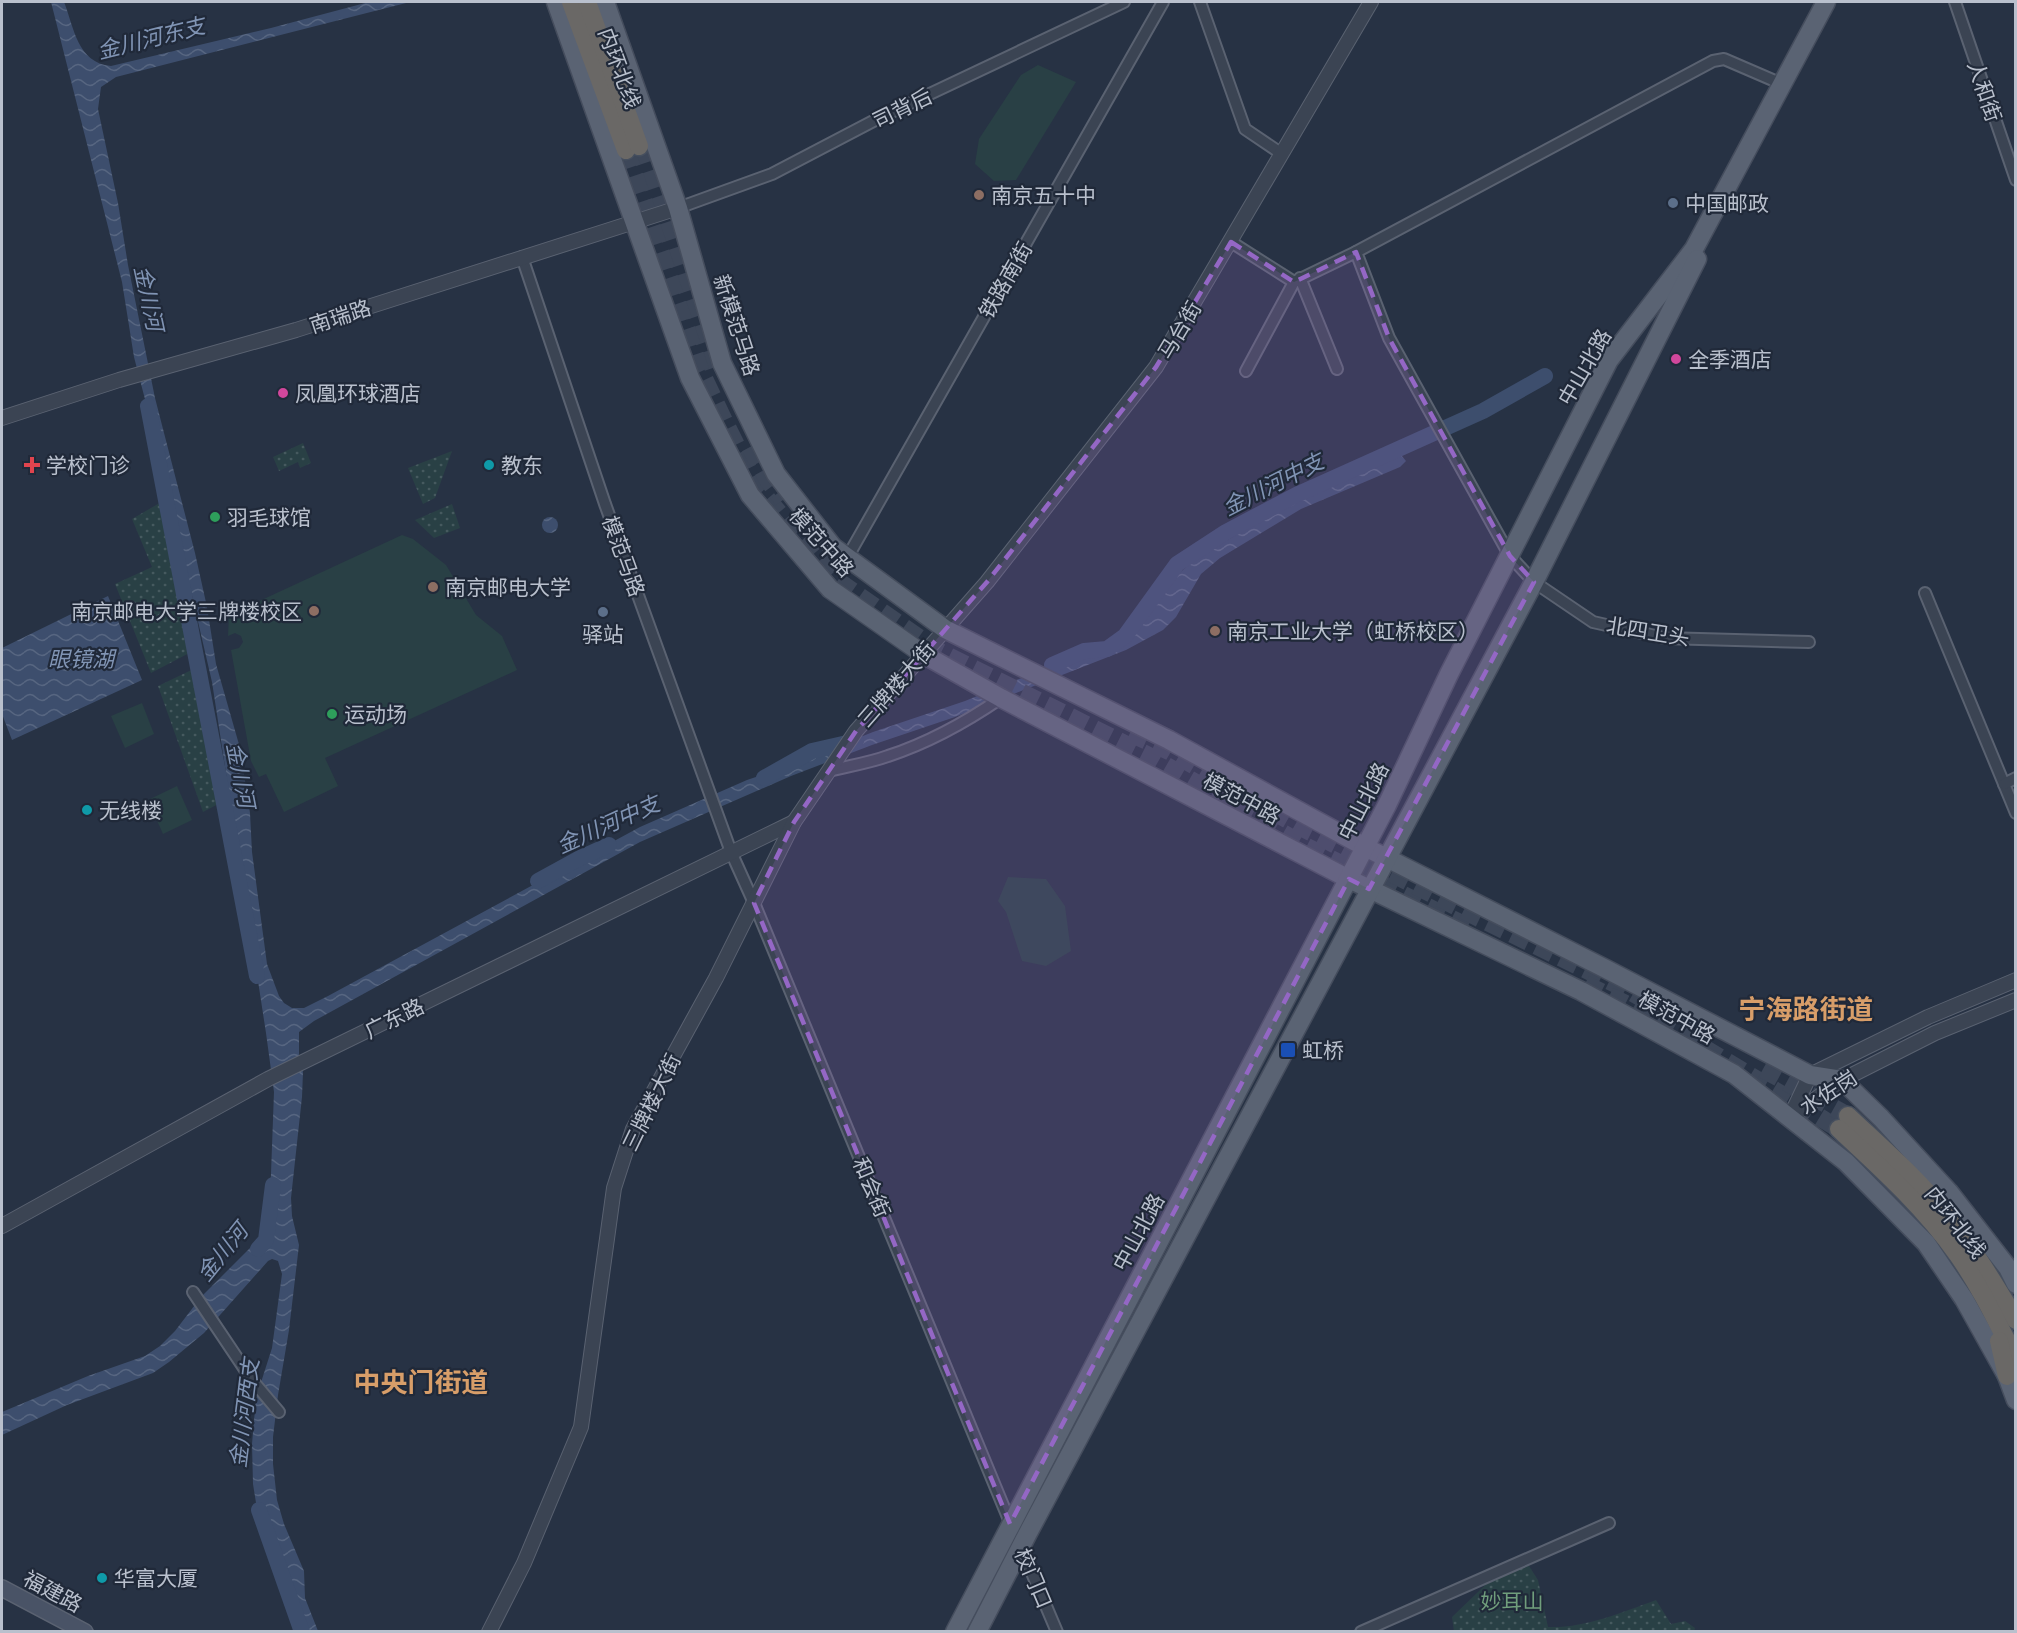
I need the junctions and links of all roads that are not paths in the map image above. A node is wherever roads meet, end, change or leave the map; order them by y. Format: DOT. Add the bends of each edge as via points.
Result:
graph roads {
  1 [pos="556,2"];
  2 [pos="571,2"];
  3 [pos="587,2"];
  4 [pos="605,2"];
  5 [pos="1124,2"];
  6 [pos="1163,2"];
  7 [pos="1200,2"];
  8 [pos="1371,2"];
  9 [pos="1826,2"];
  10 [pos="1834,2"];
  11 [pos="1955,2"];
  12 [pos="1782,84"];
  13 [pos="1282,154"];
  14 [pos="2016,180"];
  15 [pos="678,208"];
  16 [pos="636,221"];
  17 [pos="1231,242"];
  18 [pos="1356,252"];
  19 [pos="522,257"];
  20 [pos="1297,280"];
  21 [pos="1337,369"];
  22 [pos="1246,371"];
  23 [pos="2,418"];
  24 [pos="1510,556"];
  25 [pos="847,558"];
  26 [pos="1534,582"];
  27 [pos="1924,593"];
  28 [pos="945,629"];
  29 [pos="1809,642"];
  30 [pos="923,654"];
  31 [pos="1001,698"];
  32 [pos="829,771"];
  33 [pos="2016,778"];
  34 [pos="2004,784"];
  35 [pos="2016,813"];
  36 [pos="794,822"];
  37 [pos="1365,847"];
  38 [pos="731,852"];
  39 [pos="1386,857"];
  40 [pos="1349,879"];
  41 [pos="1369,889"];
  42 [pos="753,903"];
  43 [pos="2016,980"];
  44 [pos="2016,1000"];
  45 [pos="1810,1075"];
  46 [pos="1842,1080"];
  47 [pos="1790,1117"];
  48 [pos="2,1226"];
  49 [pos="2016,1284"];
  50 [pos="193,1292"];
  51 [pos="1991,1310"];
  52 [pos="2016,1320"];
  53 [pos="2016,1359"];
  54 [pos="2007,1376"];
  55 [pos="2016,1400"];
  56 [pos="279,1412"];
  57 [pos="1609,1523"];
  58 [pos="1010,1524"];
  59 [pos="1021,1547"];
  60 [pos="2,1588"];
  61 [pos="85,1632"];
  62 [pos="489,1632"];
  63 [pos="955,1632"];
  64 [pos="978,1632"];
  65 [pos="1057,1632"];
  66 [pos="1361,1632"];
  1 -- 16 [label="main road, 模范中路"];
  2 -- 3 [label="highway, 内环北线" via="633,148"];
  4 -- 15 [label="main road, 新模范马路"];
  5 -- 15 [label="street, 司背后" via="881,117 772,174"];
  6 -- 25 [label="street, 铁路南街"];
  7 -- 13 [label="street" via="1245,129"];
  8 -- 13 [label="street, 马台街"];
  9 -- 12 [label="main road, 中山北路"];
  10 -- 26 [label="main road" via="1701,251"];
  11 -- 14 [label="street, 人和街"];
  12 -- 18 [label="street" via="1724,59 1713,61"];
  12 -- 24 [label="main road, 中山北路" via="1695,249 1609,360"];
  13 -- 17 [label="street, 马台街"];
  15 -- 16 [label="street, 南瑞路"];
  15 -- 25 [label="main road, 新模范马路" via="722,363 776,474 821,534"];
  16 -- 19 [label="street, 南瑞路"];
  16 -- 30 [label="main road, 模范中路" via="690,378 750,495 830,589"];
  17 -- 20 [label="street"];
  17 -- 28 [label="street, 马台街" via="1156,367 987,582"];
  18 -- 20 [label="street"];
  18 -- 24 [label="street, 北四卫头" via="1389,338"];
  19 -- 23 [label="street, 南瑞路"];
  19 -- 38 [label="street, 模范马路" via="605,504"];
  20 -- 21 [label="street"];
  20 -- 22 [label="street"];
  24 -- 26 [label="street, 北四卫头"];
  24 -- 37 [label="main road, 中山北路"];
  25 -- 28 [label="main road, 新模范马路"];
  26 -- 29 [label="street, 北四卫头" via="1593,622 1664,638"];
  26 -- 39 [label="main road"];
  27 -- 34 [label="street"];
  28 -- 30 [label="street, 三牌楼大街"];
  28 -- 37 [label="main road, 模范中路" via="1169,740"];
  30 -- 31 [label="main road, 模范中路"];
  30 -- 32 [label="street, 三牌楼大街" via="856,731"];
  31 -- 32 [label="street" via="920,744 887,757"];
  31 -- 40 [label="main road, 模范中路"];
  32 -- 36 [label="street, 三牌楼大街"];
  33 -- 34 [label="street"];
  34 -- 35 [label="street"];
  36 -- 38 [label="street, 广东路"];
  36 -- 42 [label="street, 三牌楼大街"];
  37 -- 39 [label="main road, 模范中路"];
  37 -- 40 [label="main road, 中山北路"];
  38 -- 42 [label="street, 和会街"];
  38 -- 48 [label="street, 广东路" via="268,1079"];
  39 -- 41 [label="main road"];
  39 -- 45 [label="main road, 模范中路"];
  40 -- 41 [label="main road, 模范中路"];
  40 -- 58 [label="main road, 中山北路"];
  41 -- 47 [label="main road, 模范中路" via="1654,1029 1734,1074"];
  41 -- 59 [label="main road"];
  42 -- 58 [label="street, 和会街"];
  42 -- 62 [label="street, 三牌楼大街" via="633,1129 614,1188 581,1427 524,1563"];
  43 -- 45 [label="street, 水佐岗" via="1928,1017"];
  44 -- 46 [label="street, 水佐岗"];
  45 -- 46 [label="main road, 模范中路"];
  45 -- 47 [label="street, 水佐岗"];
  46 -- 47 [label="street, 水佐岗"];
  46 -- 49 [label="main road" via="1949,1192"];
  47 -- 54 [label="main road, 模范中路" via="1846,1162 1926,1243 1964,1299"];
  50 -- 56 [label="street" via="252,1380"];
  51 -- 52 [label="highway, 内环北线" via="1958,1255 1843,1123 1897,1162 1949,1217"];
  51 -- 53 [label="highway, 内环北线"];
  51 -- 54 [label="highway"];
  54 -- 55 [label="main road, 模范中路"];
  57 -- 66 [label="street"];
  58 -- 59 [label="street, 校门口"];
  58 -- 63 [label="main road, 中山北路"];
  59 -- 64 [label="main road"];
  59 -- 65 [label="street, 校门口"];
  60 -- 61 [label="main road, 福建路"];
}
